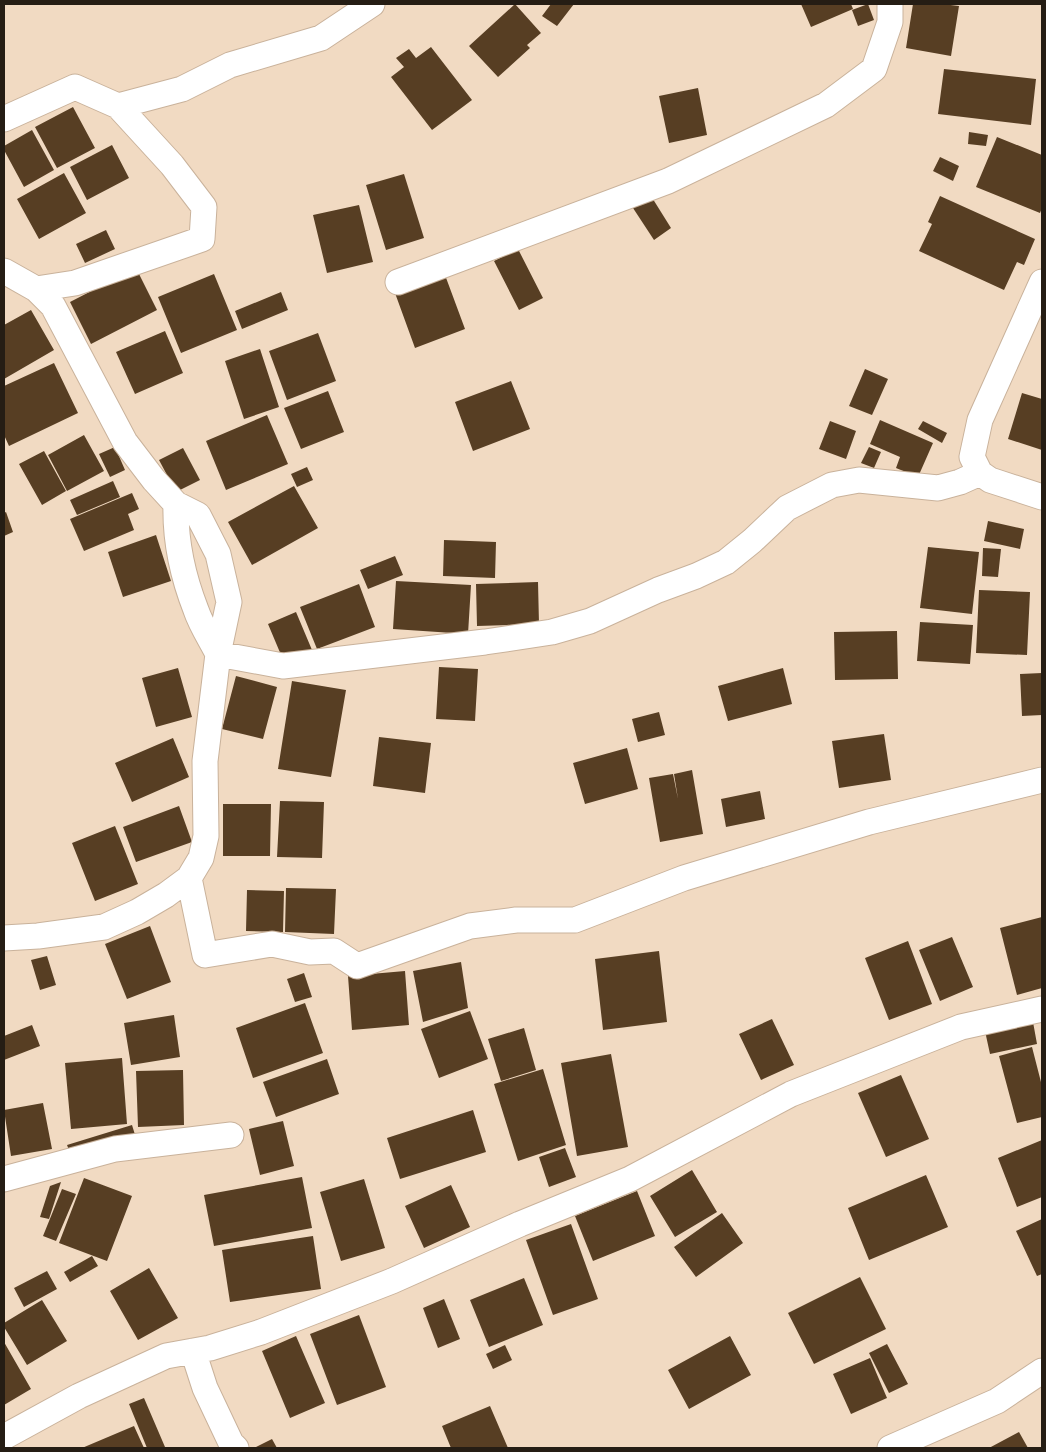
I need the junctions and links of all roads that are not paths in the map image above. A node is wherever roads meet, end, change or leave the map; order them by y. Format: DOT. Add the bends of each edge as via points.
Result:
graph roads {
  1 [pos="372,4"];
  2 [pos="890,4"];
  3 [pos="118,106"];
  4 [pos="4,119"];
  5 [pos="4,271"];
  6 [pos="398,282"];
  7 [pos="1042,282"];
  8 [pos="36,289"];
  9 [pos="980,473"];
  10 [pos="1042,497"];
  11 [pos="176,504"];
  12 [pos="218,654"];
  13 [pos="1042,780"];
  14 [pos="189,878"];
  15 [pos="4,938"];
  16 [pos="1042,1010"];
  17 [pos="231,1135"];
  18 [pos="4,1180"];
  19 [pos="193,1351"];
  20 [pos="1042,1371"];
  21 [pos="4,1437"];
  22 [pos="236,1448"];
  23 [pos="890,1448"];
  1 -- 3 [label="street" via="321,38 230,66 182,89"];
  2 -- 6 [label="street" via="890,22 874,70 826,105 668,181"];
  3 -- 4 [label="street" via="75,87"];
  3 -- 8 [label="street" via="172,165 204,207 202,239 75,283"];
  5 -- 8 [label="street"];
  7 -- 9 [label="street" via="980,420 972,457"];
  8 -- 11 [label="street" via="53,306 125,442"];
  9 -- 10 [label="street" via="990,480"];
  9 -- 12 [label="street" via="938,488 859,480 832,485 786,508 726,562 590,620 552,632 283,666"];
  11 -- 12 [label="street" via="175,526 182,562 196,610"];
  11 -- 12 [label="street" via="198,515 218,554 230,602"];
  12 -- 14 [label="street" via="205,761 206,836 201,858"];
  13 -- 14 [label="street" via="869,822 684,878 575,920 516,920 470,926 357,966 334,951 310,952 272,944 205,955"];
  14 -- 15 [label="street" via="137,912 104,927"];
  16 -- 19 [label="street" via="961,1027 791,1094 630,1179 375,1288 261,1332"];
  17 -- 18 [label="street" via="115,1149"];
  19 -- 21 [label="street" via="166,1356 80,1396"];
  19 -- 22 [label="street" via="205,1388"];
  20 -- 23 [label="street" via="997,1401"];
}
